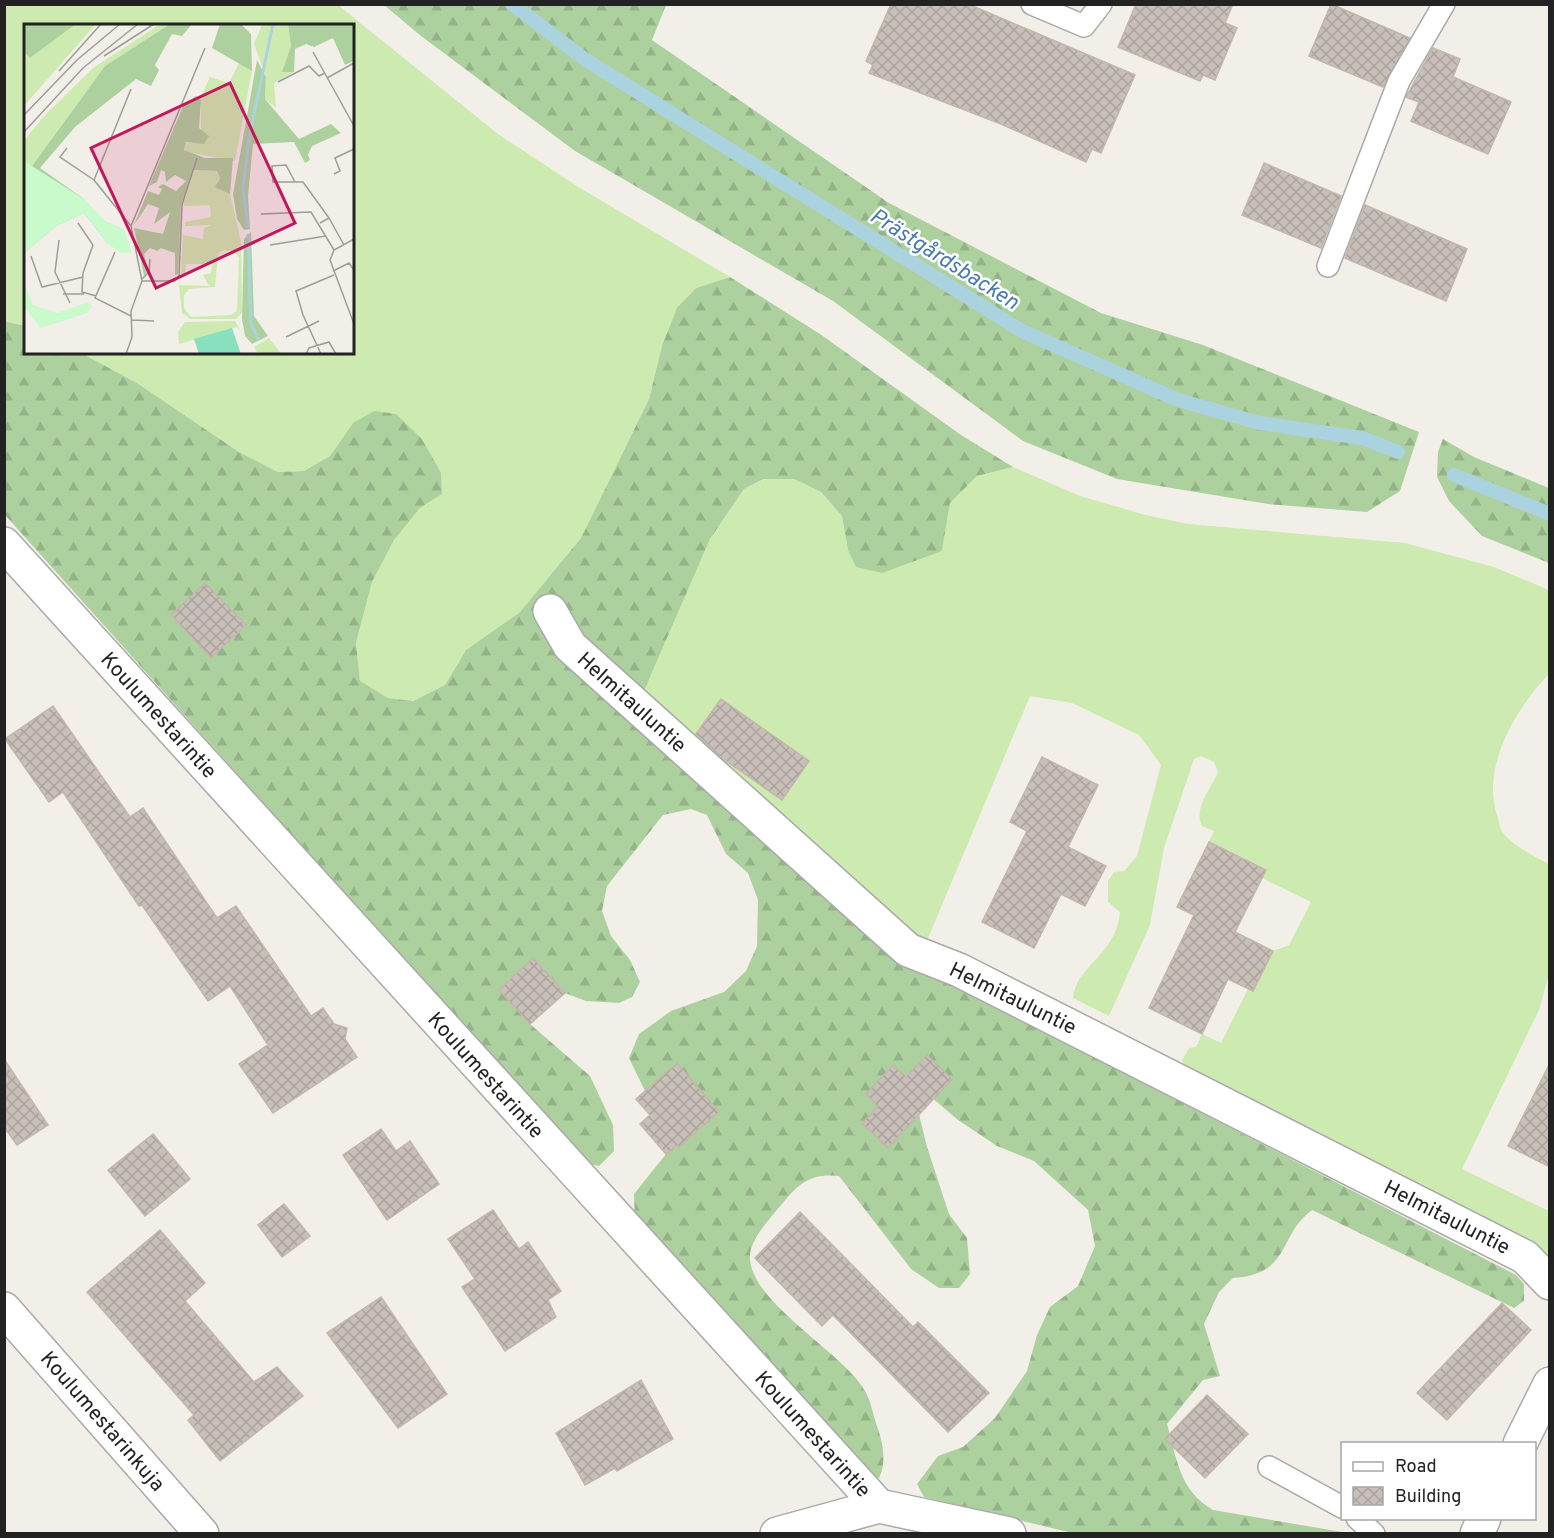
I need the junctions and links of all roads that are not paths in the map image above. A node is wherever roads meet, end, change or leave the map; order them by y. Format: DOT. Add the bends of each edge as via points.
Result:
graph roads {
  1 [pos="1032,4"];
  2 [pos="1101,4"];
  3 [pos="1444,4"];
  4 [pos="1328,266"];
  5 [pos="4,544"];
  6 [pos="550,611"];
  7 [pos="1550,1283"];
  8 [pos="4,1309"];
  9 [pos="1550,1384"];
  10 [pos="1521,1442"];
  11 [pos="1269,1467"];
  12 [pos="879,1506"];
  13 [pos="1341,1506"];
  14 [pos="1359,1520"];
  15 [pos="202,1533"];
  16 [pos="777,1533"];
  17 [pos="1009,1533"];
  18 [pos="1374,1533"];
  1 -- 2 [label="lane" via="1084,26"];
  3 -- 4 [label="lane" via="1399,81"];
  5 -- 12 [label="street, Koulumestarintie"];
  6 -- 7 [label="street, Helmitauluntie" via="570,646 908,950 959,970 1525,1257"];
  8 -- 15 [label="street, Koulumestarinkuja"];
  9 -- 10 [label="street"];
  11 -- 13 [label="lane"];
  12 -- 16 [label="street"];
  12 -- 17 [label="street, Koulumestarintie"];
  14 -- 18 [label="lane"];
}
